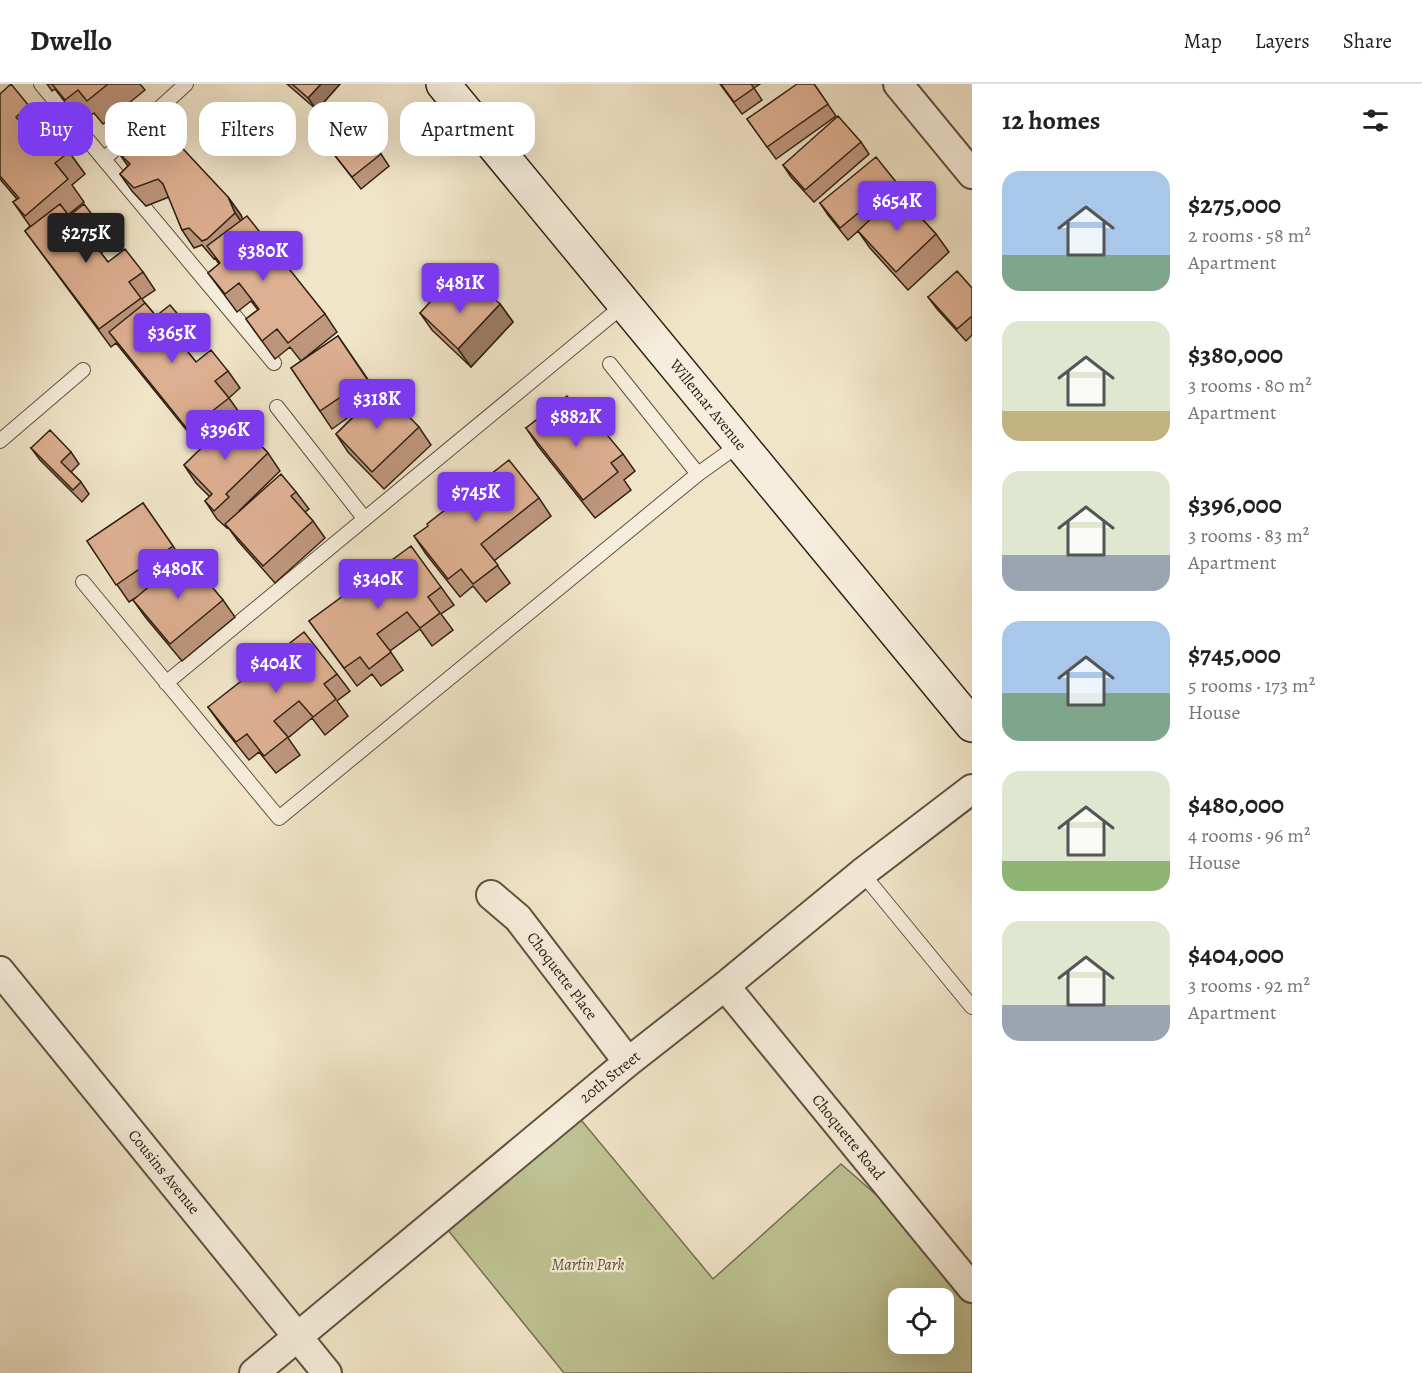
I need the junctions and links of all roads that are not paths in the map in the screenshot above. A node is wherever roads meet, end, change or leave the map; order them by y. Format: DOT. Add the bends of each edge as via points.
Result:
graph roads {
  1 [pos="41,84"];
  2 [pos="186,84"];
  3 [pos="443,84"];
  4 [pos="898,84"];
  5 [pos="104,159"];
  6 [pos="972,174"];
  7 [pos="625,304"];
  8 [pos="274,363"];
  9 [pos="610,364"];
  10 [pos="83,370"];
  11 [pos="277,407"];
  12 [pos="0,441"];
  13 [pos="740,444"];
  14 [pos="698,474"];
  15 [pos="364,518"];
  16 [pos="83,582"];
  17 [pos="166,683"];
  18 [pos="972,725"];
  19 [pos="972,789"];
  20 [pos="862,873"];
  21 [pos="490,895"];
  22 [pos="0,971"];
  23 [pos="725,986"];
  24 [pos="972,1007"];
  25 [pos="628,1062"];
  26 [pos="972,1288"];
  27 [pos="298,1337"];
  28 [pos="254,1373"];
  29 [pos="327,1373"];
  1 -- 5 [label="lane"];
  2 -- 5 [label="lane"];
  3 -- 7 [label="street, Willemar Avenue"];
  4 -- 6 [label="street"];
  5 -- 8 [label="lane"];
  7 -- 13 [label="street, Willemar Avenue"];
  7 -- 15 [label="lane"];
  9 -- 14 [label="lane"];
  10 -- 12 [label="lane"];
  11 -- 15 [label="lane"];
  13 -- 14 [label="lane"];
  13 -- 18 [label="street, Willemar Avenue"];
  14 -- 17 [label="lane" via="279,818"];
  15 -- 17 [label="lane"];
  16 -- 17 [label="lane"];
  19 -- 20 [label="street, 20th Street"];
  20 -- 23 [label="street, 20th Street"];
  20 -- 24 [label="lane"];
  21 -- 25 [label="street, Choquette Place" via="518,918"];
  22 -- 27 [label="street, Cousins Avenue"];
  23 -- 25 [label="street, 20th Street"];
  23 -- 26 [label="street, Choquette Road"];
  25 -- 27 [label="street, 20th Street"];
  27 -- 28 [label="street, 20th Street"];
  27 -- 29 [label="street, Cousins Avenue"];
}
